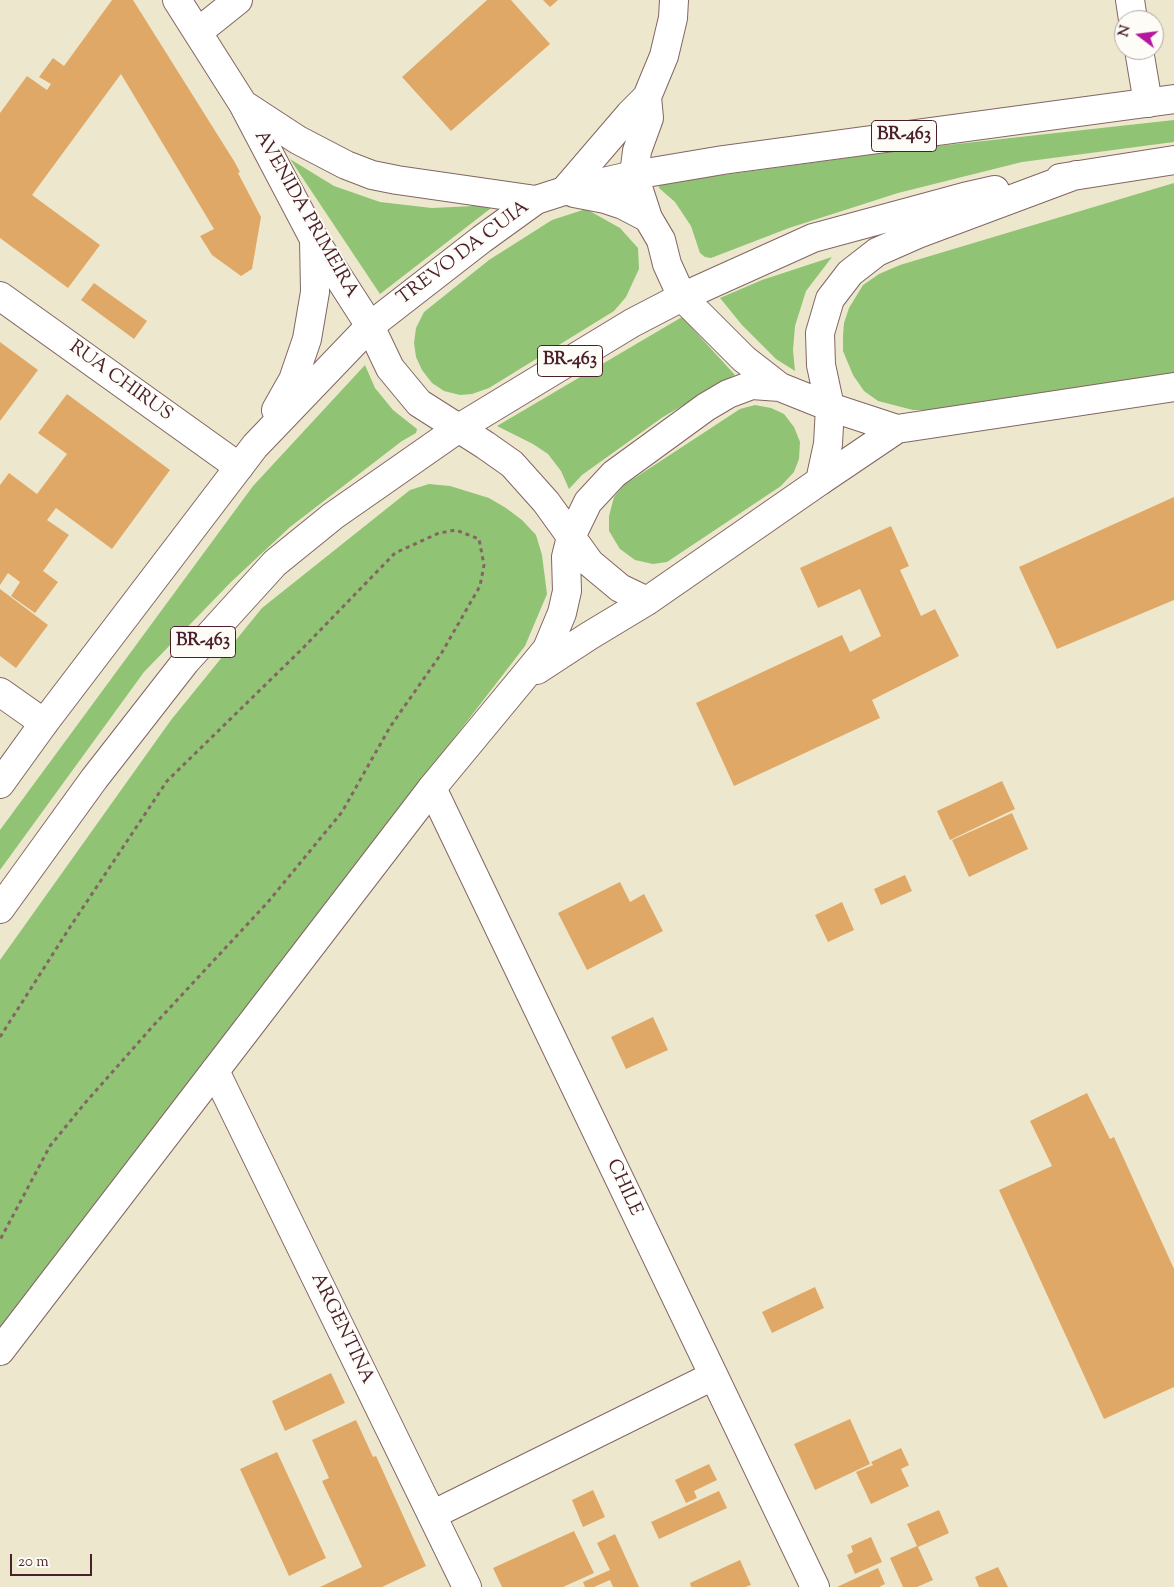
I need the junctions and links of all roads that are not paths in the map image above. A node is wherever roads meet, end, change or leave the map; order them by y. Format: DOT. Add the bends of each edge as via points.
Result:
graph roads {
  1 [pos="177,0"];
  2 [pos="238,0"];
  3 [pos="674,0"];
  4 [pos="198,32"];
  5 [pos="1143,60"];
  6 [pos="647,98"];
  7 [pos="1161,101"];
  8 [pos="243,104"];
  9 [pos="1174,160"];
  10 [pos="634,175"];
  11 [pos="1076,175"];
  12 [pos="564,191"];
  13 [pos="536,200"];
  14 [pos="648,218"];
  15 [pos="314,239"];
  16 [pos="668,264"];
  17 [pos="0,296"];
  18 [pos="682,297"];
  19 [pos="632,323"];
  20 [pos="370,326"];
  21 [pos="780,387"];
  22 [pos="1174,387"];
  23 [pos="830,407"];
  24 [pos="459,428"];
  25 [pos="897,429"];
  26 [pos="247,457"];
  27 [pos="820,481"];
  28 [pos="571,537"];
  29 [pos="647,601"];
  30 [pos="523,679"];
  31 [pos="0,692"];
  32 [pos="44,723"];
  33 [pos="0,784"];
  34 [pos="432,788"];
  35 [pos="0,909"];
  36 [pos="215,1071"];
  37 [pos="0,1351"];
  38 [pos="713,1376"];
  39 [pos="432,1515"];
  40 [pos="467,1587"];
  41 [pos="815,1587"];
  1 -- 4 [label="main road, AVENIDA PRIMEIRA"];
  2 -- 4 [label="main road"];
  3 -- 6 [label="main road" via="664,56"];
  4 -- 8 [label="main road, AVENIDA PRIMEIRA"];
  5 -- 7 [label="main road"];
  6 -- 10 [label="main road" via="649,118 637,151"];
  6 -- 12 [label="main road"];
  7 -- 10 [label="main road, BR-463"];
  8 -- 13 [label="main road, AVENIDA PRIMEIRA" via="298,140 372,175"];
  8 -- 15 [label="main road, AVENIDA PRIMEIRA"];
  9 -- 11 [label="main road, BR-463"];
  10 -- 12 [label="main road, BR-463"];
  10 -- 14 [label="main road"];
  11 -- 18 [label="main road, BR-463" via="964,196 813,238"];
  11 -- 23 [label="main road" via="918,234 877,252 850,273 830,299 820,333 821,365"];
  12 -- 13 [label="main road, TREVO DA CUIA / BR-463"];
  12 -- 14 [label="main road" via="605,198"];
  13 -- 20 [label="main road, TREVO DA CUIA / BR-463"];
  14 -- 16 [label="main road" via="661,240"];
  15 -- 20 [label="main road, AVENIDA PRIMEIRA"];
  15 -- 26 [label="main road" via="315,292 307,339 293,380"];
  16 -- 18 [label="main road"];
  16 -- 19 [label="main road" via="654,293"];
  17 -- 26 [label="main road, RUA CHIRUS"];
  18 -- 19 [label="main road, BR-463"];
  18 -- 21 [label="main road" via="744,359"];
  19 -- 24 [label="main road, BR-463"];
  20 -- 24 [label="main road, AVENIDA PRIMEIRA" via="390,368 419,403"];
  20 -- 26 [label="main road, BR-463"];
  21 -- 23 [label="main road"];
  21 -- 28 [label="main road" via="752,385 706,407 614,474 588,502"];
  22 -- 25 [label="main road"];
  23 -- 25 [label="main road"];
  23 -- 27 [label="main road" via="828,444"];
  24 -- 28 [label="main road, AVENIDA PRIMEIRA" via="512,464 546,502"];
  24 -- 35 [label="main road, BR-463" via="333,516 275,563 186,661 94,779"];
  25 -- 27 [label="main road"];
  26 -- 32 [label="main road, BR-463"];
  27 -- 29 [label="main road"];
  28 -- 29 [label="main road, AVENIDA PRIMEIRA" via="590,563 620,588"];
  28 -- 30 [label="main road" via="566,557 567,591 562,613 547,649"];
  29 -- 30 [label="main road"];
  30 -- 34 [label="main road"];
  31 -- 32 [label="main road"];
  32 -- 33 [label="main road, BR-463"];
  34 -- 36 [label="main road"];
  34 -- 38 [label="main road, CHILE"];
  36 -- 37 [label="main road"];
  36 -- 39 [label="main road, ARGENTINA"];
  38 -- 39 [label="main road"];
  38 -- 41 [label="main road, CHILE"];
  39 -- 40 [label="main road, ARGENTINA"];
}
